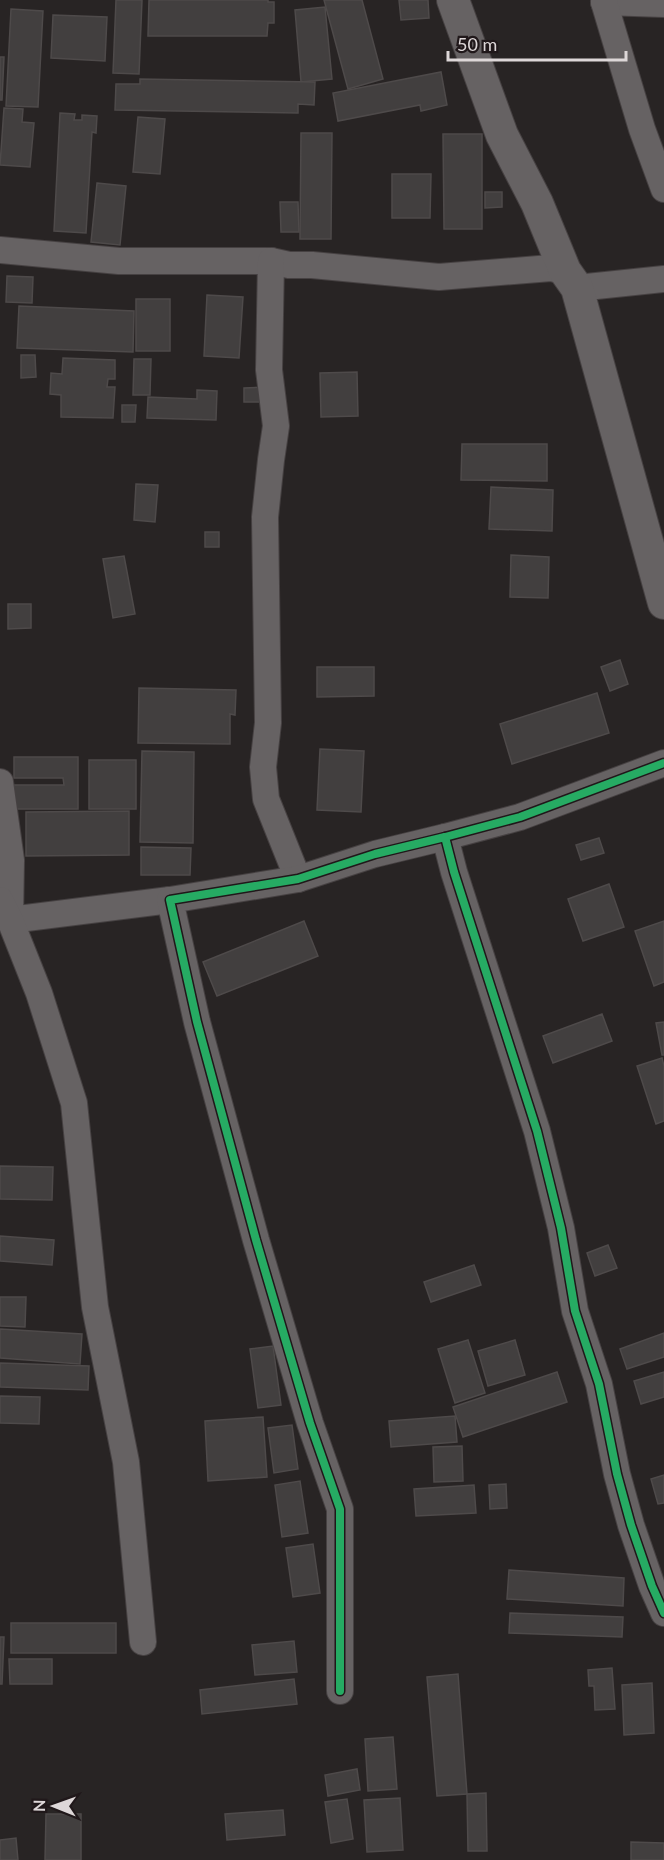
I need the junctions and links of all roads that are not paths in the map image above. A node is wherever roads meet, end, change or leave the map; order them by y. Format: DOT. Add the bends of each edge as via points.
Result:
graph roads {
  1 [pos="453,0"];
  2 [pos="604,1"];
  3 [pos="664,4"];
  4 [pos="664,189"];
  5 [pos="0,250"];
  6 [pos="271,261"];
  7 [pos="664,279"];
  8 [pos="571,280"];
  9 [pos="664,603"];
  10 [pos="664,763"];
  11 [pos="0,782"];
  12 [pos="445,837"];
  13 [pos="298,879"];
  14 [pos="170,900"];
  15 [pos="5,910"];
  16 [pos="664,1613"];
  17 [pos="143,1642"];
  18 [pos="340,1691"];
  1 -- 8 [label="street" via="502,135"];
  2 -- 3 [label="street"];
  2 -- 4 [label="street"];
  5 -- 6 [label="street" via="119,261"];
  6 -- 8 [label="street" via="439,276 551,268"];
  6 -- 13 [label="street" via="269,370 276,426 265,517 268,723 263,766 266,799"];
  7 -- 8 [label="street"];
  8 -- 9 [label="street"];
  10 -- 12 [label="street" via="520,817"];
  11 -- 15 [label="street" via="11,860"];
  12 -- 13 [label="street"];
  12 -- 16 [label="street" via="537,1131 561,1227 575,1311 599,1384 617,1474"];
  13 -- 14 [label="street"];
  14 -- 15 [label="street"];
  14 -- 18 [label="street" via="197,1022 256,1240 310,1423 340,1509"];
  15 -- 17 [label="street" via="39,993 74,1103 94,1307 126,1462"];
}
